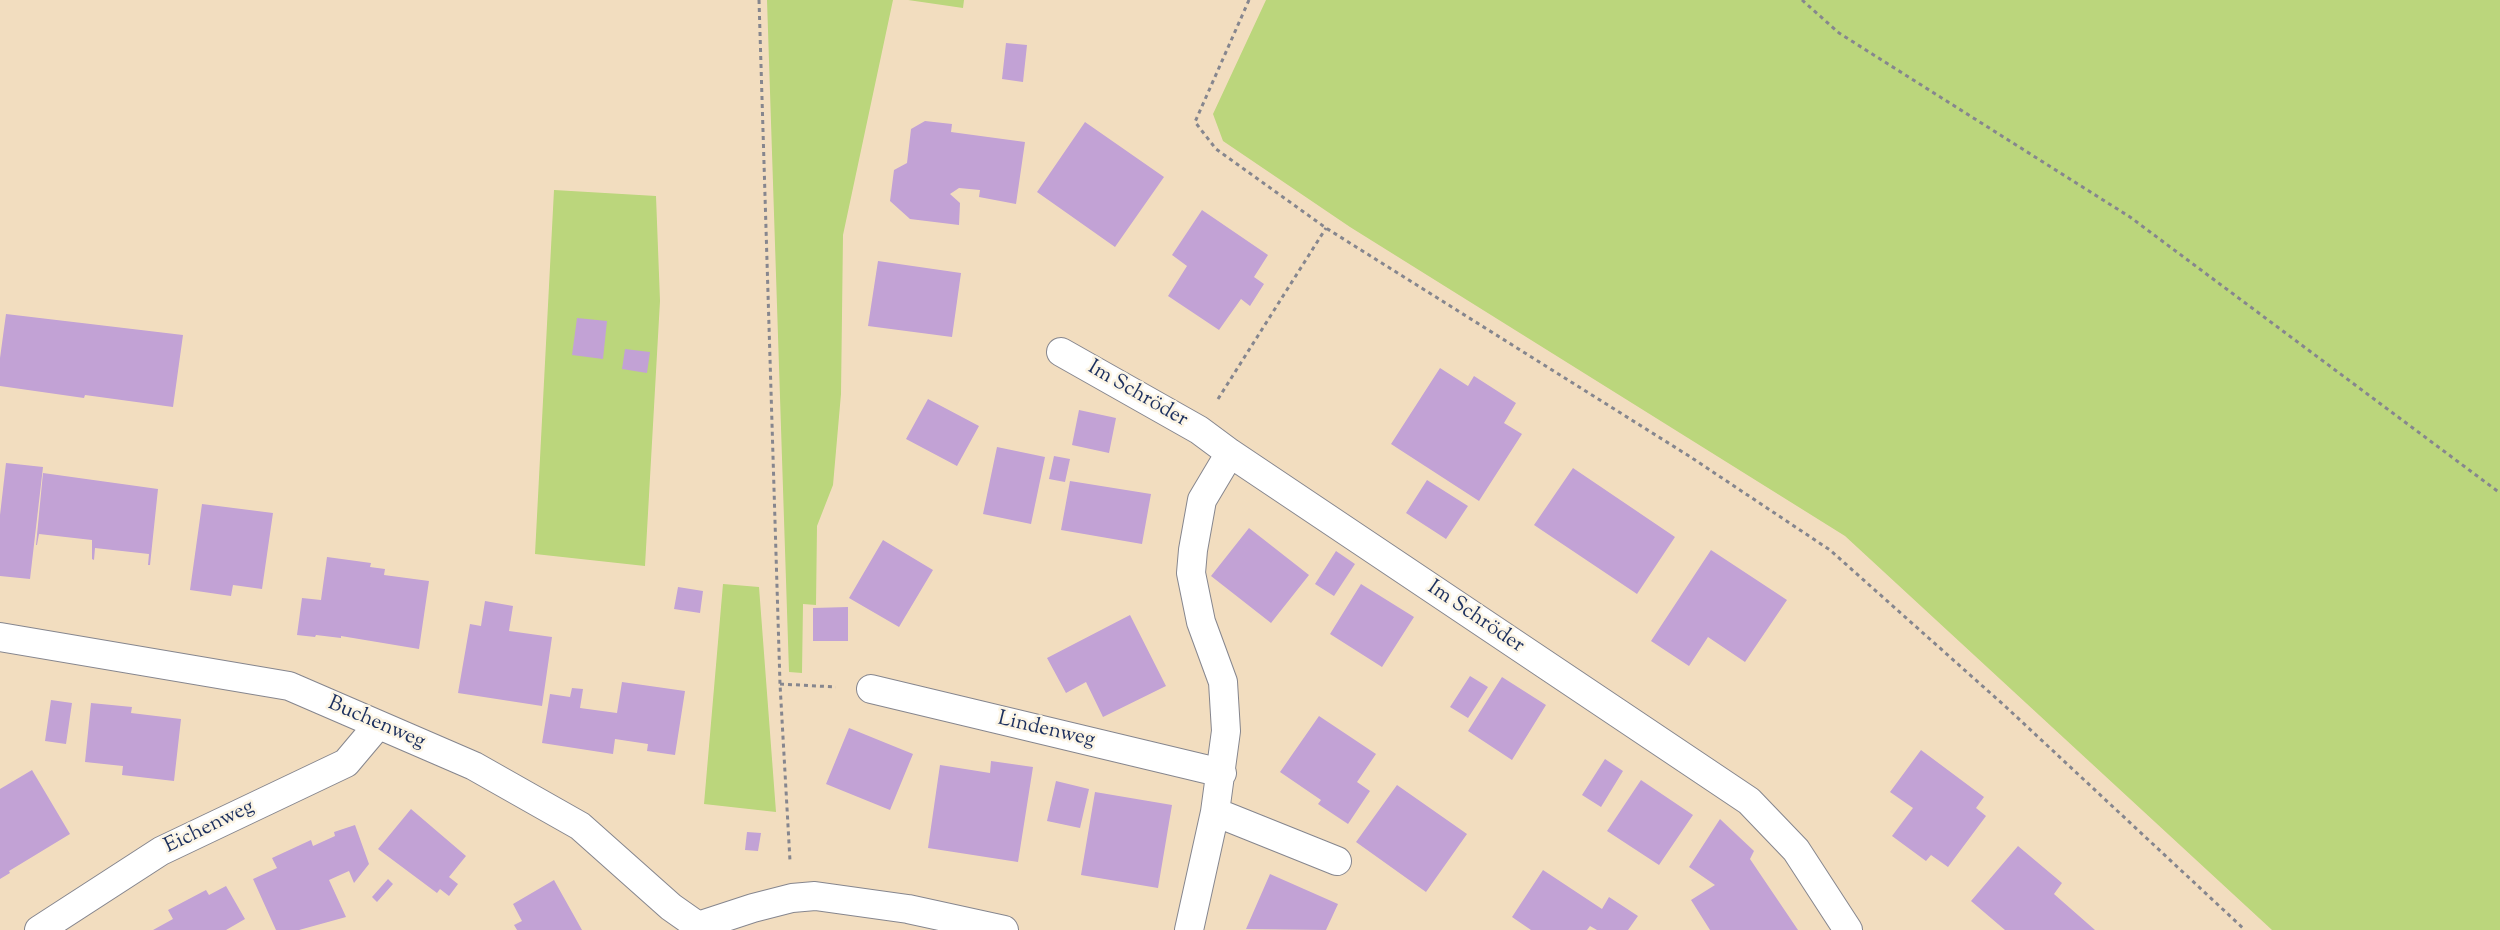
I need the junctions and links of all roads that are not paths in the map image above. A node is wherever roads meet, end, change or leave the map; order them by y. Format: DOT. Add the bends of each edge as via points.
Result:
graph roads {
  1 [pos="1061,352"];
  2 [pos="1230,454"];
  3 [pos="0,637"];
  4 [pos="871,689"];
  5 [pos="378,724"];
  6 [pos="1222,773"];
  7 [pos="1215,812"];
  8 [pos="1338,861"];
  9 [pos="698,928"];
  10 [pos="39,930"];
  11 [pos="1004,930"];
  12 [pos="1189,930"];
  13 [pos="1848,930"];
  1 -- 2 [label="street, Im Schröder" via="1199,430"];
  2 -- 6 [label="street" via="1202,500 1192,550 1192,573 1201,622 1223,682 1226,731"];
  2 -- 13 [label="street, Im Schröder" via="1749,802 1796,850"];
  3 -- 5 [label="street, Buchenweg" via="289,686"];
  4 -- 6 [label="street, Lindenweg"];
  5 -- 9 [label="street, Buchenweg" via="474,766 580,826"];
  5 -- 10 [label="street, Eichenweg" via="346,763 161,851"];
  6 -- 7 [label="street"];
  7 -- 8 [label="street"];
  7 -- 12 [label="street"];
  9 -- 11 [label="street" via="753,908 815,896 908,909"];
}
